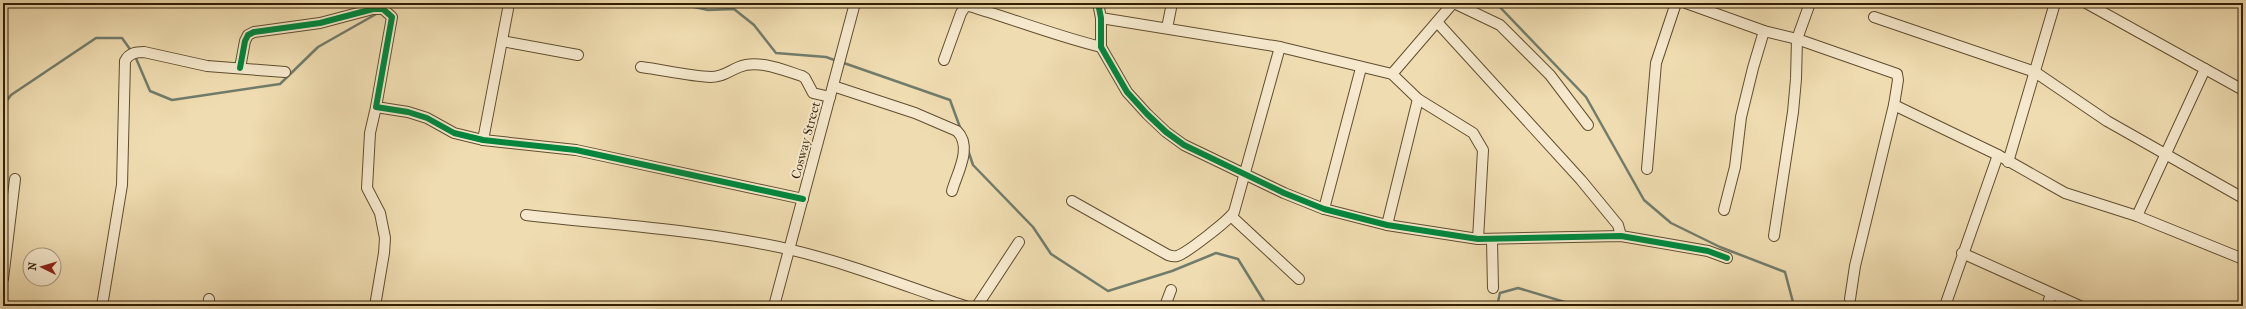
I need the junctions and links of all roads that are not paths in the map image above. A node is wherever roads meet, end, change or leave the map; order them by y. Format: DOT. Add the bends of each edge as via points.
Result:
graph roads {
  1 [pos="855,3"];
  2 [pos="1098,3"];
  3 [pos="1172,3"];
  4 [pos="1453,3"];
  5 [pos="1676,3"];
  6 [pos="1686,3"];
  7 [pos="1810,3"];
  8 [pos="2056,3"];
  9 [pos="2086,3"];
  10 [pos="965,5"];
  11 [pos="508,9"];
  12 [pos="1874,17"];
  13 [pos="1101,18"];
  14 [pos="1437,22"];
  15 [pos="1167,28"];
  16 [pos="1764,31"];
  17 [pos="1797,40"];
  18 [pos="502,42"];
  19 [pos="1101,47"];
  20 [pos="1280,47"];
  21 [pos="578,55"];
  22 [pos="944,60"];
  23 [pos="641,67"];
  24 [pos="240,68"];
  25 [pos="1361,68"];
  26 [pos="2205,69"];
  27 [pos="285,72"];
  28 [pos="2035,72"];
  29 [pos="1392,74"];
  30 [pos="833,84"];
  31 [pos="2243,90"];
  32 [pos="830,97"];
  33 [pos="1418,100"];
  34 [pos="1894,105"];
  35 [pos="376,107"];
  36 [pos="1588,125"];
  37 [pos="483,140"];
  38 [pos="1998,155"];
  39 [pos="2167,155"];
  40 [pos="2008,162"];
  41 [pos="1647,169"];
  42 [pos="1244,175"];
  43 [pos="15,179"];
  44 [pos="952,191"];
  45 [pos="2243,198"];
  46 [pos="803,199"];
  47 [pos="1072,201"];
  48 [pos="1324,209"];
  49 [pos="1724,210"];
  50 [pos="526,215"];
  51 [pos="1231,216"];
  52 [pos="2137,216"];
  53 [pos="1387,225"];
  54 [pos="1621,236"];
  55 [pos="1774,236"];
  56 [pos="1478,239"];
  57 [pos="1492,240"];
  58 [pos="1019,242"];
  59 [pos="790,250"];
  60 [pos="1962,253"];
  61 [pos="1727,258"];
  62 [pos="2243,259"];
  63 [pos="3,279"];
  64 [pos="1299,279"];
  65 [pos="1493,288"];
  66 [pos="1171,290"];
  67 [pos="2051,294"];
  68 [pos="1850,299"];
  69 [pos="102,306"];
  70 [pos="375,306"];
  71 [pos="774,306"];
  72 [pos="965,306"];
  73 [pos="977,306"];
  74 [pos="1165,306"];
  75 [pos="1945,306"];
  76 [pos="2047,306"];
  77 [pos="2080,306"];
  1 -- 30 [label="street, Cosway Street"];
  2 -- 13 [label="street"];
  3 -- 15 [label="street"];
  4 -- 14 [label="street"];
  4 -- 36 [label="street" via="1500,25 1550,75"];
  5 -- 41 [label="street" via="1656,63"];
  6 -- 16 [label="street"];
  7 -- 17 [label="street"];
  8 -- 28 [label="street"];
  9 -- 26 [label="street"];
  10 -- 19 [label="street" via="1024,22 1063,38"];
  10 -- 22 [label="street"];
  11 -- 18 [label="street"];
  12 -- 28 [label="street"];
  13 -- 15 [label="street"];
  13 -- 19 [label="street"];
  14 -- 29 [label="street"];
  14 -- 54 [label="street" via="1581,180 1618,224"];
  15 -- 20 [label="street"];
  16 -- 17 [label="street"];
  16 -- 49 [label="street" via="1752,68 1741,117 1735,167"];
  17 -- 34 [label="street" via="1897,74"];
  17 -- 55 [label="street" via="1793,112"];
  18 -- 21 [label="street"];
  18 -- 37 [label="street"];
  19 -- 42 [label="street" via="1127,92 1166,132 1184,145"];
  20 -- 25 [label="street"];
  20 -- 42 [label="street"];
  23 -- 32 [label="street" via="711,77 752,64 773,67 802,76 813,93"];
  24 -- 27 [label="street"];
  24 -- 35 [label="street" via="245,41 248,35 254,32 287,29 373,9 383,9 392,17"];
  24 -- 69 [label="street" via="207,66 144,52 136,52 125,62 122,185"];
  25 -- 29 [label="street"];
  25 -- 48 [label="street"];
  26 -- 31 [label="street"];
  26 -- 39 [label="street"];
  28 -- 39 [label="street" via="2106,121"];
  28 -- 40 [label="street"];
  29 -- 33 [label="street"];
  30 -- 32 [label="street, Cosway Street"];
  30 -- 44 [label="street" via="957,131 965,149"];
  32 -- 46 [label="street, Cosway Street"];
  33 -- 53 [label="street"];
  33 -- 56 [label="street" via="1473,133 1483,150"];
  34 -- 38 [label="street"];
  34 -- 68 [label="street" via="1855,266"];
  35 -- 37 [label="street" via="408,112 427,118 454,134"];
  35 -- 70 [label="street" via="370,133 366,188 380,213 385,238"];
  37 -- 46 [label="street" via="576,150"];
  38 -- 40 [label="street"];
  38 -- 60 [label="street"];
  39 -- 45 [label="street"];
  39 -- 52 [label="street"];
  40 -- 52 [label="street" via="2065,193"];
  42 -- 48 [label="street"];
  42 -- 51 [label="street"];
  43 -- 63 [label="street"];
  46 -- 59 [label="street, Cosway Street"];
  47 -- 51 [label="street" via="1172,256 1182,254"];
  48 -- 53 [label="street"];
  50 -- 59 [label="street" via="721,237"];
  51 -- 64 [label="street"];
  52 -- 62 [label="street"];
  53 -- 56 [label="street"];
  54 -- 57 [label="street"];
  54 -- 61 [label="street" via="1708,251"];
  56 -- 57 [label="street"];
  57 -- 65 [label="street"];
  58 -- 73 [label="street"];
  59 -- 71 [label="street, Cosway Street"];
  59 -- 72 [label="street" via="824,258"];
  60 -- 67 [label="street"];
  60 -- 75 [label="street"];
  66 -- 74 [label="street"];
  67 -- 76 [label="street"];
  67 -- 77 [label="street"];
}
